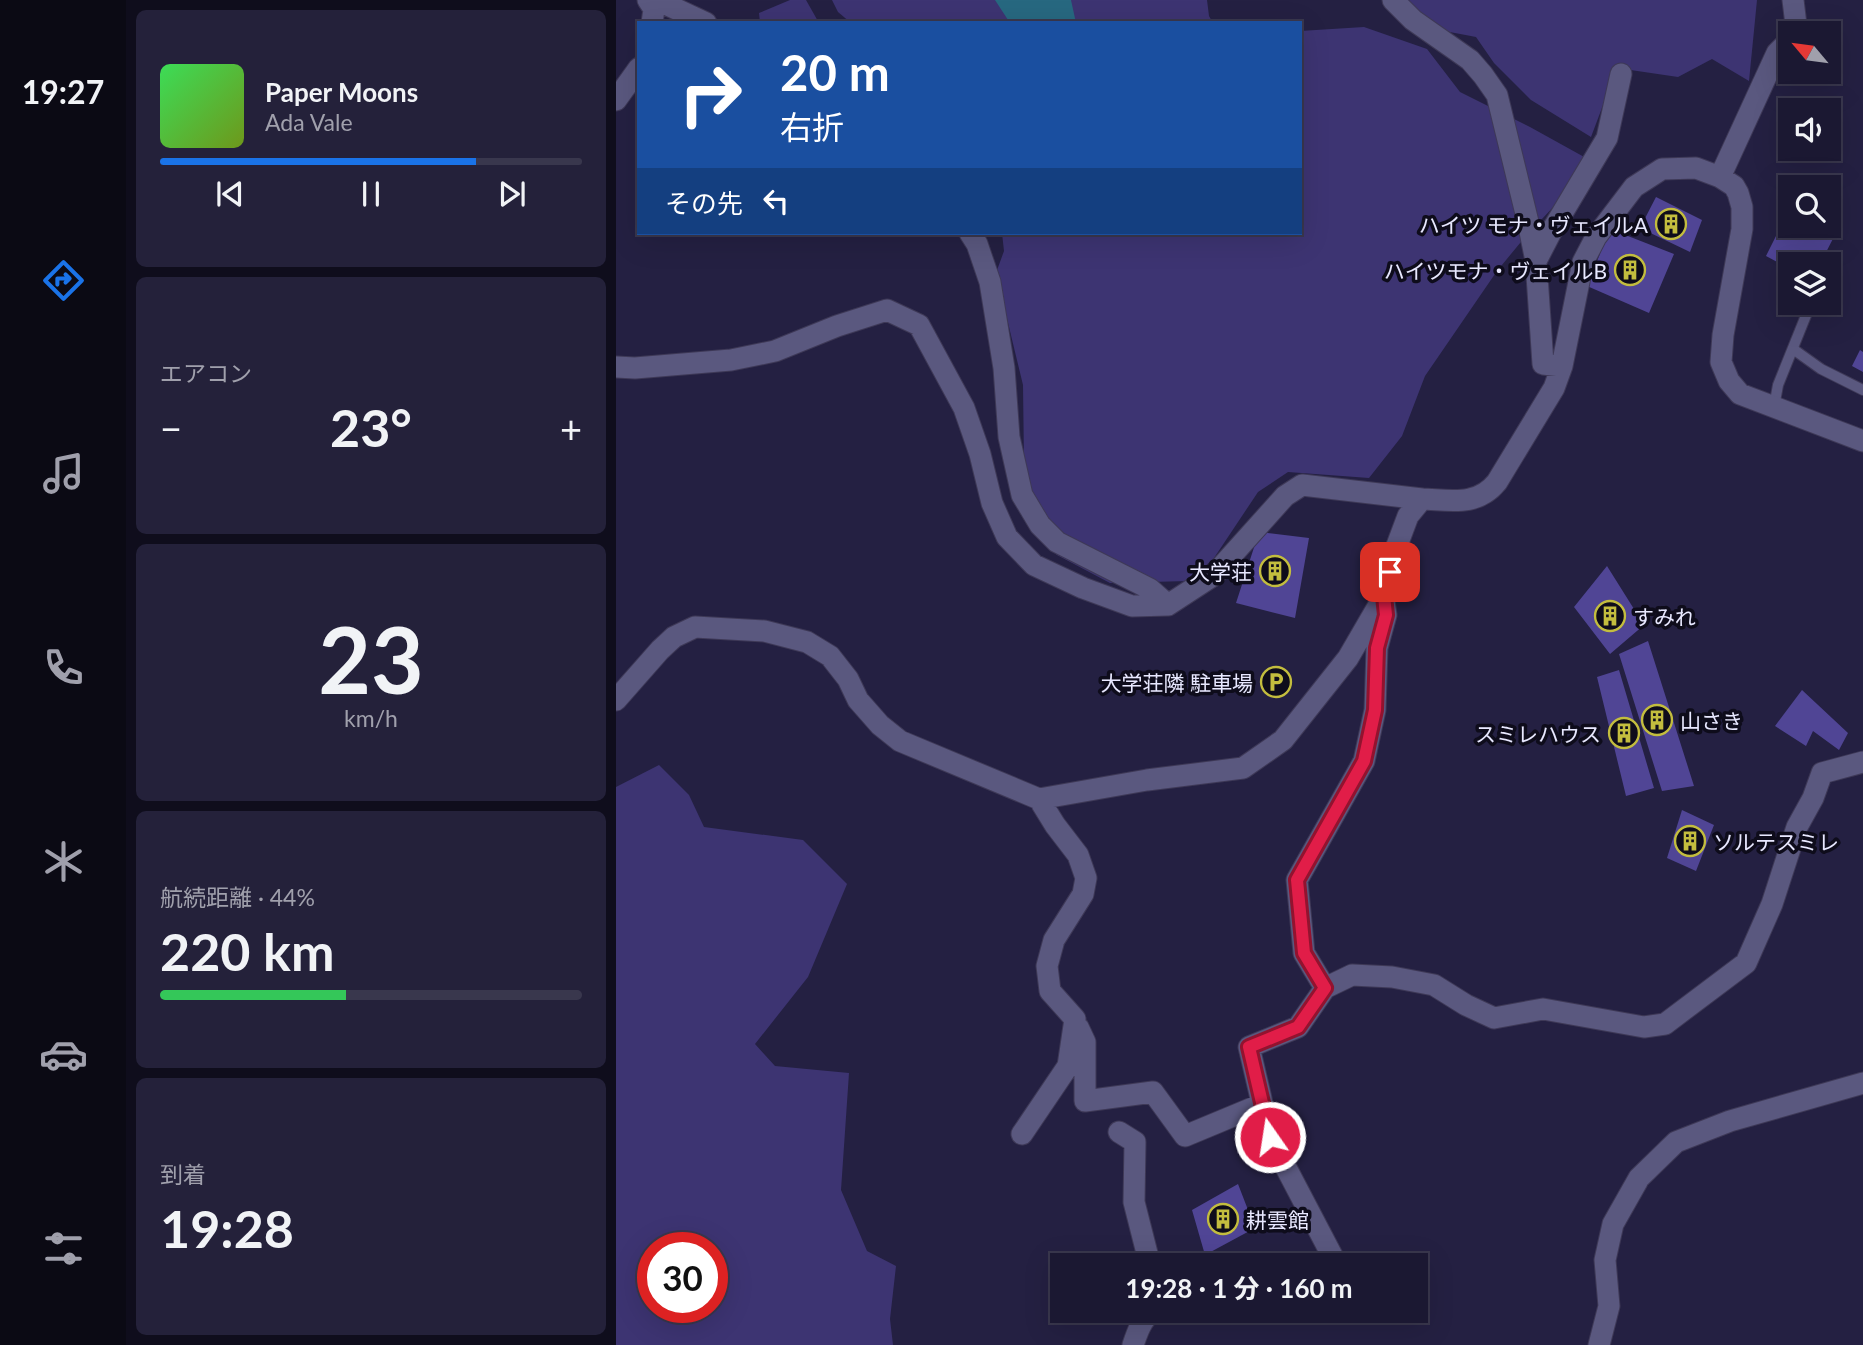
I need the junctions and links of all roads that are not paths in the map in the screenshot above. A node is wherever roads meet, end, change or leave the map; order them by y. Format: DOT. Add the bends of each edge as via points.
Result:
graph roads {
  1 [pos="648,0"];
  2 [pos="657,0"];
  3 [pos="1393,0"];
  4 [pos="1793,0"];
  5 [pos="652,21"];
  6 [pos="702,21"];
  7 [pos="1796,21"];
  8 [pos="1778,52"];
  9 [pos="637,71"];
  10 [pos="1621,74"];
  11 [pos="616,100"];
  12 [pos="1720,177"];
  13 [pos="971,235"];
  14 [pos="1536,261"];
  15 [pos="1806,315"];
  16 [pos="1793,349"];
  17 [pos="1562,366"];
  18 [pos="616,367"];
  19 [pos="1863,390"];
  20 [pos="1774,407"];
  21 [pos="1863,441"];
  22 [pos="1422,499"];
  23 [pos="1384,596"];
  24 [pos="1168,605"];
  25 [pos="616,700"];
  26 [pos="1863,762"];
  27 [pos="1039,799"];
  28 [pos="1325,988"];
  29 [pos="1075,1018"];
  30 [pos="1863,1083"];
  31 [pos="1262,1104"];
  32 [pos="1119,1132"];
  33 [pos="1022,1134"];
  34 [pos="1147,1253"];
  35 [pos="1331,1253"];
  36 [pos="1599,1345"];
  1 -- 5 [label="street" via="654,9"];
  2 -- 6 [label="street"];
  3 -- 14 [label="street" via="1470,60 1497,95"];
  4 -- 7 [label="street"];
  8 -- 12 [label="street"];
  9 -- 11 [label="street"];
  10 -- 14 [label="street" via="1607,138"];
  12 -- 17 [label="street" via="1696,168 1662,169 1634,187 1583,262"];
  12 -- 20 [label="street" via="1734,186 1742,207 1721,362 1740,394"];
  13 -- 24 [label="street" via="990,282 1009,437 1022,495 1057,542 1150,589"];
  14 -- 17 [label="street" via="1543,365"];
  15 -- 16 [label="lane"];
  16 -- 19 [label="lane"];
  16 -- 20 [label="lane"];
  17 -- 22 [label="street" via="1554,388 1489,492 1468,501"];
  18 -- 24 [label="street" via="731,360 775,351 887,310 919,325 964,408 1007,537 1034,565 1083,588 1132,606"];
  20 -- 21 [label="street"];
  22 -- 23 [label="street" via="1408,516"];
  22 -- 24 [label="street" via="1302,485 1285,496 1214,575"];
  23 -- 27 [label="street" via="1348,658 1283,740 1243,768"];
  23 -- 28 [label="street" via="1375,710 1364,761 1297,880 1304,953"];
  25 -- 27 [label="street" via="674,637 695,627 764,631 807,642 830,656 858,700 900,741"];
  26 -- 28 [label="street" via="1822,773 1746,962 1665,1024 1644,1027 1543,1009 1494,1018 1434,985 1392,977 1352,975"];
  27 -- 29 [label="street" via="1078,855 1086,878 1083,894 1054,940 1047,967 1050,990"];
  28 -- 31 [label="street" via="1298,1027 1249,1047"];
  29 -- 31 [label="street" via="1084,1042 1085,1101 1153,1092 1185,1136"];
  29 -- 33 [label="street" via="1068,1066"];
  30 -- 36 [label="street" via="1730,1121 1676,1142 1639,1178 1613,1224 1605,1260 1609,1306"];
  31 -- 35 [label="street" via="1270,1137"];
  32 -- 34 [label="street" via="1135,1142 1134,1202"];
}
